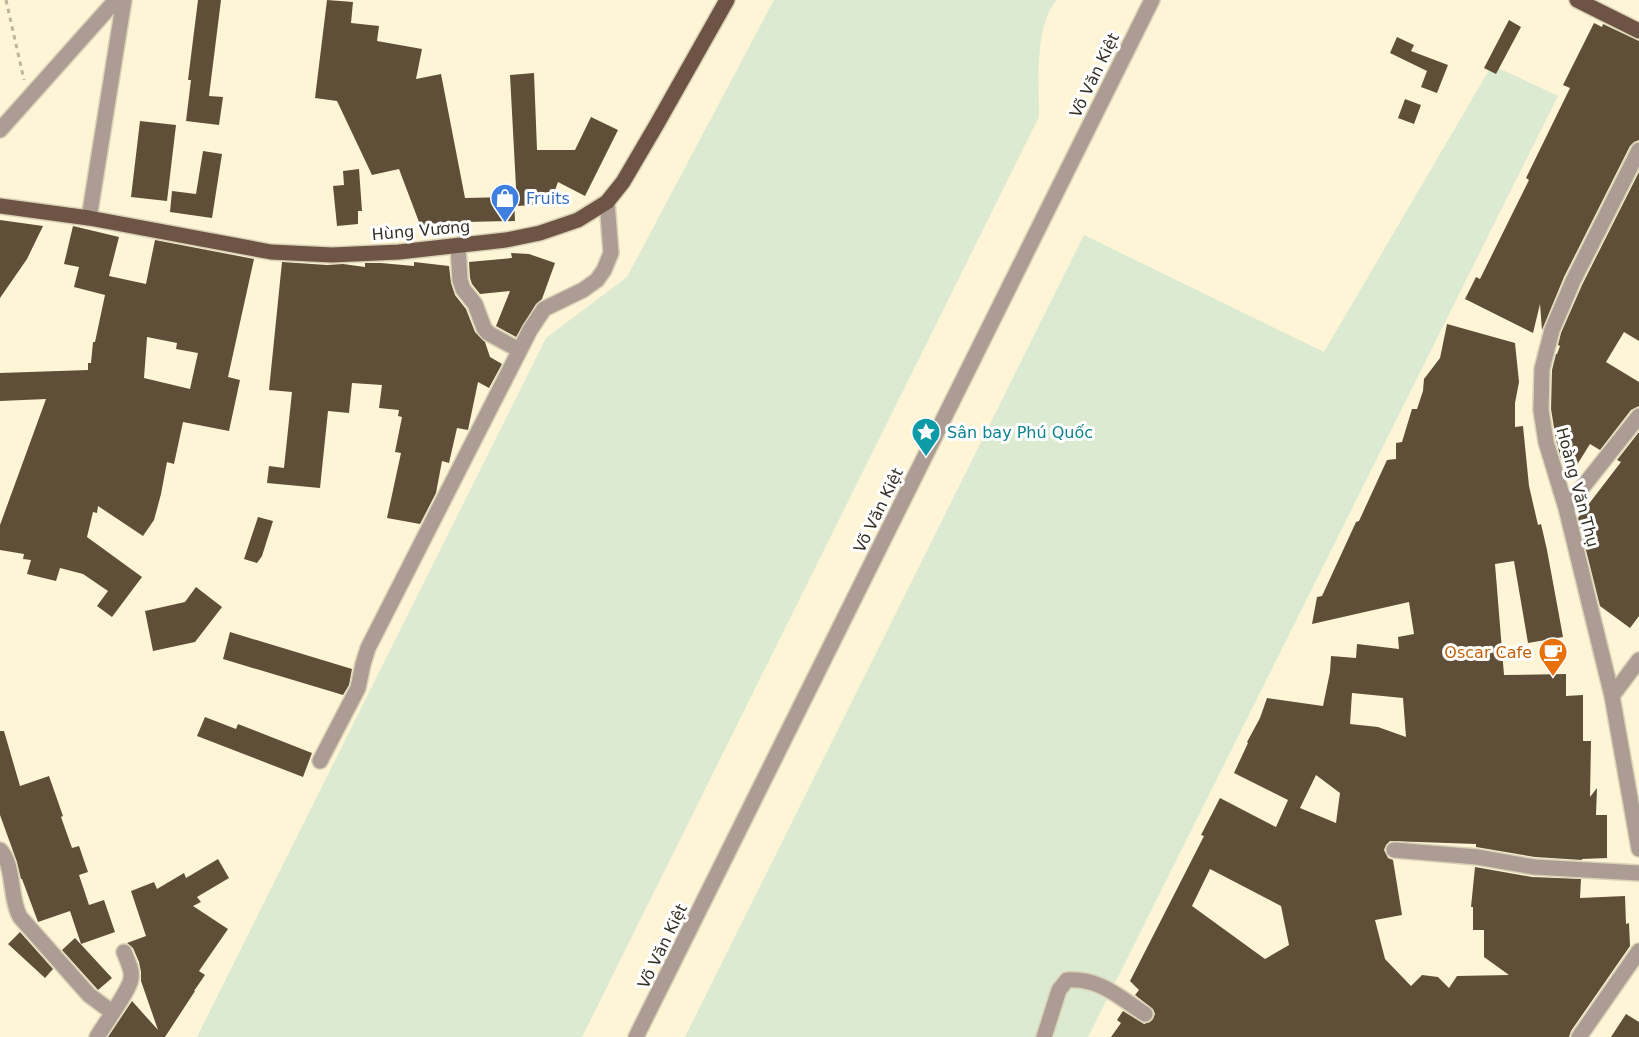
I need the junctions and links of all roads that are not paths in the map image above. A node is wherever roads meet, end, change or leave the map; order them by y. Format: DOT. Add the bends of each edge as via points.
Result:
graph roads {
  1 [pos="116,0"];
  2 [pos="124,0"];
  3 [pos="727,0"];
  4 [pos="1152,0"];
  5 [pos="1577,0"];
  6 [pos="1639,31"];
  7 [pos="0,130"];
  8 [pos="1639,150"];
  9 [pos="607,202"];
  10 [pos="0,206"];
  11 [pos="89,218"];
  12 [pos="458,244"];
  13 [pos="519,350"];
  14 [pos="1639,416"];
  15 [pos="1566,508"];
  16 [pos="1639,660"];
  17 [pos="1612,696"];
  18 [pos="320,761"];
  19 [pos="1639,849"];
  20 [pos="0,850"];
  21 [pos="1394,850"];
  22 [pos="1639,873"];
  23 [pos="1639,951"];
  24 [pos="124,952"];
  25 [pos="112,1012"];
  26 [pos="1145,1014"];
  27 [pos="97,1037"];
  28 [pos="636,1037"];
  29 [pos="1044,1037"];
  30 [pos="1579,1037"];
  1 -- 7 [label="street"];
  2 -- 11 [label="street"];
  3 -- 9 [label="main road, Hùng Vương" via="623,182"];
  4 -- 28 [label="street, Võ Văn Kiệt"];
  5 -- 6 [label="main road"];
  8 -- 15 [label="street, Hoàng Văn Thụ" via="1573,281 1552,330 1542,369 1541,410 1546,442"];
  9 -- 12 [label="main road, Hùng Vương" via="578,220 540,233"];
  9 -- 13 [label="street" via="610,253 604,270 584,290 544,309"];
  10 -- 11 [label="main road, Hùng Vương"];
  11 -- 12 [label="main road, Hùng Vương" via="271,252 399,252"];
  12 -- 13 [label="street" via="460,280 476,304 484,328"];
  13 -- 18 [label="street" via="368,648 358,688"];
  14 -- 15 [label="street"];
  15 -- 17 [label="street, Hoàng Văn Thụ"];
  16 -- 17 [label="street"];
  17 -- 19 [label="street, Hoàng Văn Thụ"];
  20 -- 25 [label="street" via="7,858 20,917 89,995"];
  21 -- 22 [label="street" via="1477,857 1534,867"];
  23 -- 30 [label="street"];
  24 -- 25 [label="street" via="131,979"];
  25 -- 27 [label="street"];
  26 -- 29 [label="street" via="1100,984 1068,980 1059,990"];
}
